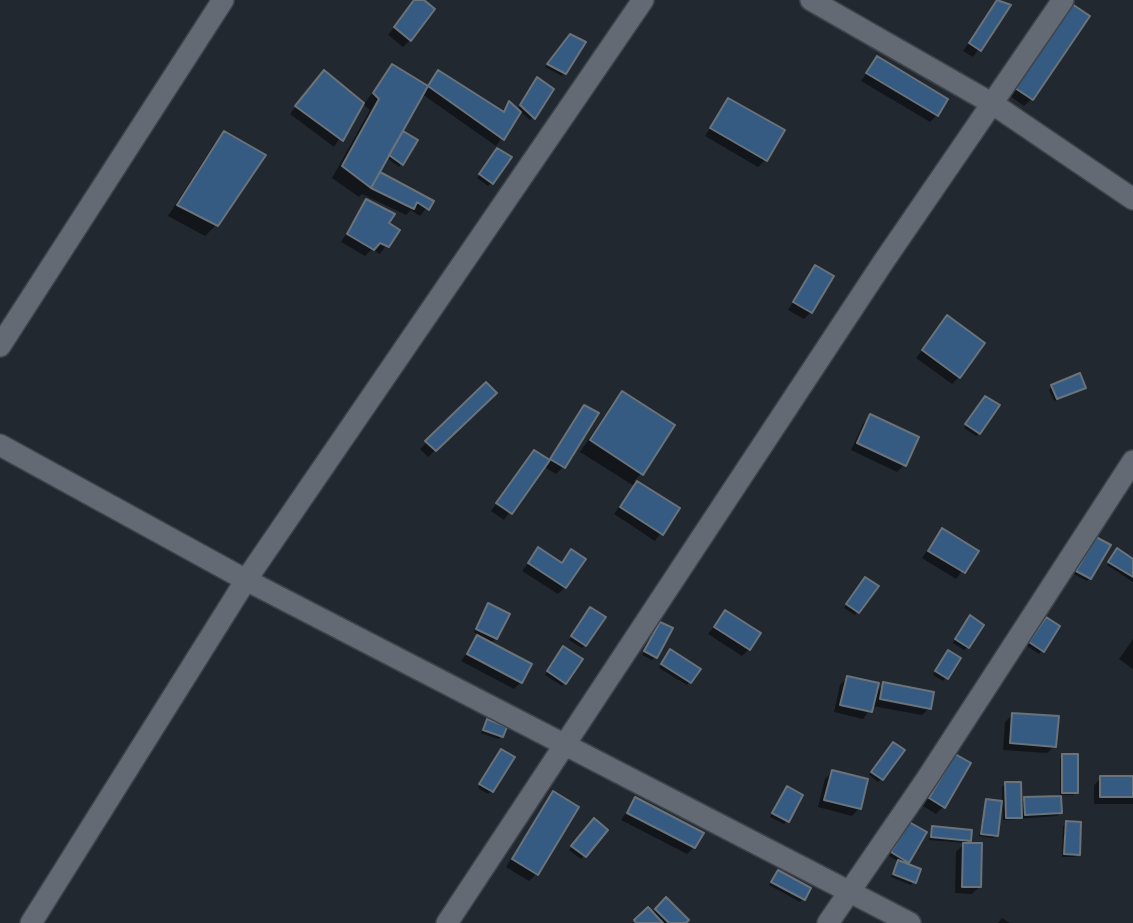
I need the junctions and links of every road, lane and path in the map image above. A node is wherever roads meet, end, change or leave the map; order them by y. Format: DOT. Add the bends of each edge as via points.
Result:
graph roads {
  1 [pos="223,0"];
  2 [pos="643,0"];
  3 [pos="811,0"];
  4 [pos="1063,0"];
  5 [pos="993,104"];
  6 [pos="1133,199"];
  7 [pos="0,346"];
  8 [pos="0,445"];
  9 [pos="1133,461"];
  10 [pos="246,580"];
  11 [pos="565,746"];
  12 [pos="850,890"];
  13 [pos="30,923"];
  14 [pos="447,923"];
  15 [pos="828,923"];
  16 [pos="910,923"];
  1 -- 7 [label="street"];
  2 -- 10 [label="street"];
  3 -- 5 [label="street"];
  4 -- 5 [label="street"];
  5 -- 6 [label="street"];
  5 -- 11 [label="street" via="884,261"];
  8 -- 10 [label="street"];
  9 -- 12 [label="street"];
  10 -- 11 [label="street"];
  10 -- 13 [label="street"];
  11 -- 12 [label="street"];
  11 -- 14 [label="street"];
  12 -- 15 [label="street"];
  12 -- 16 [label="street"];
}
